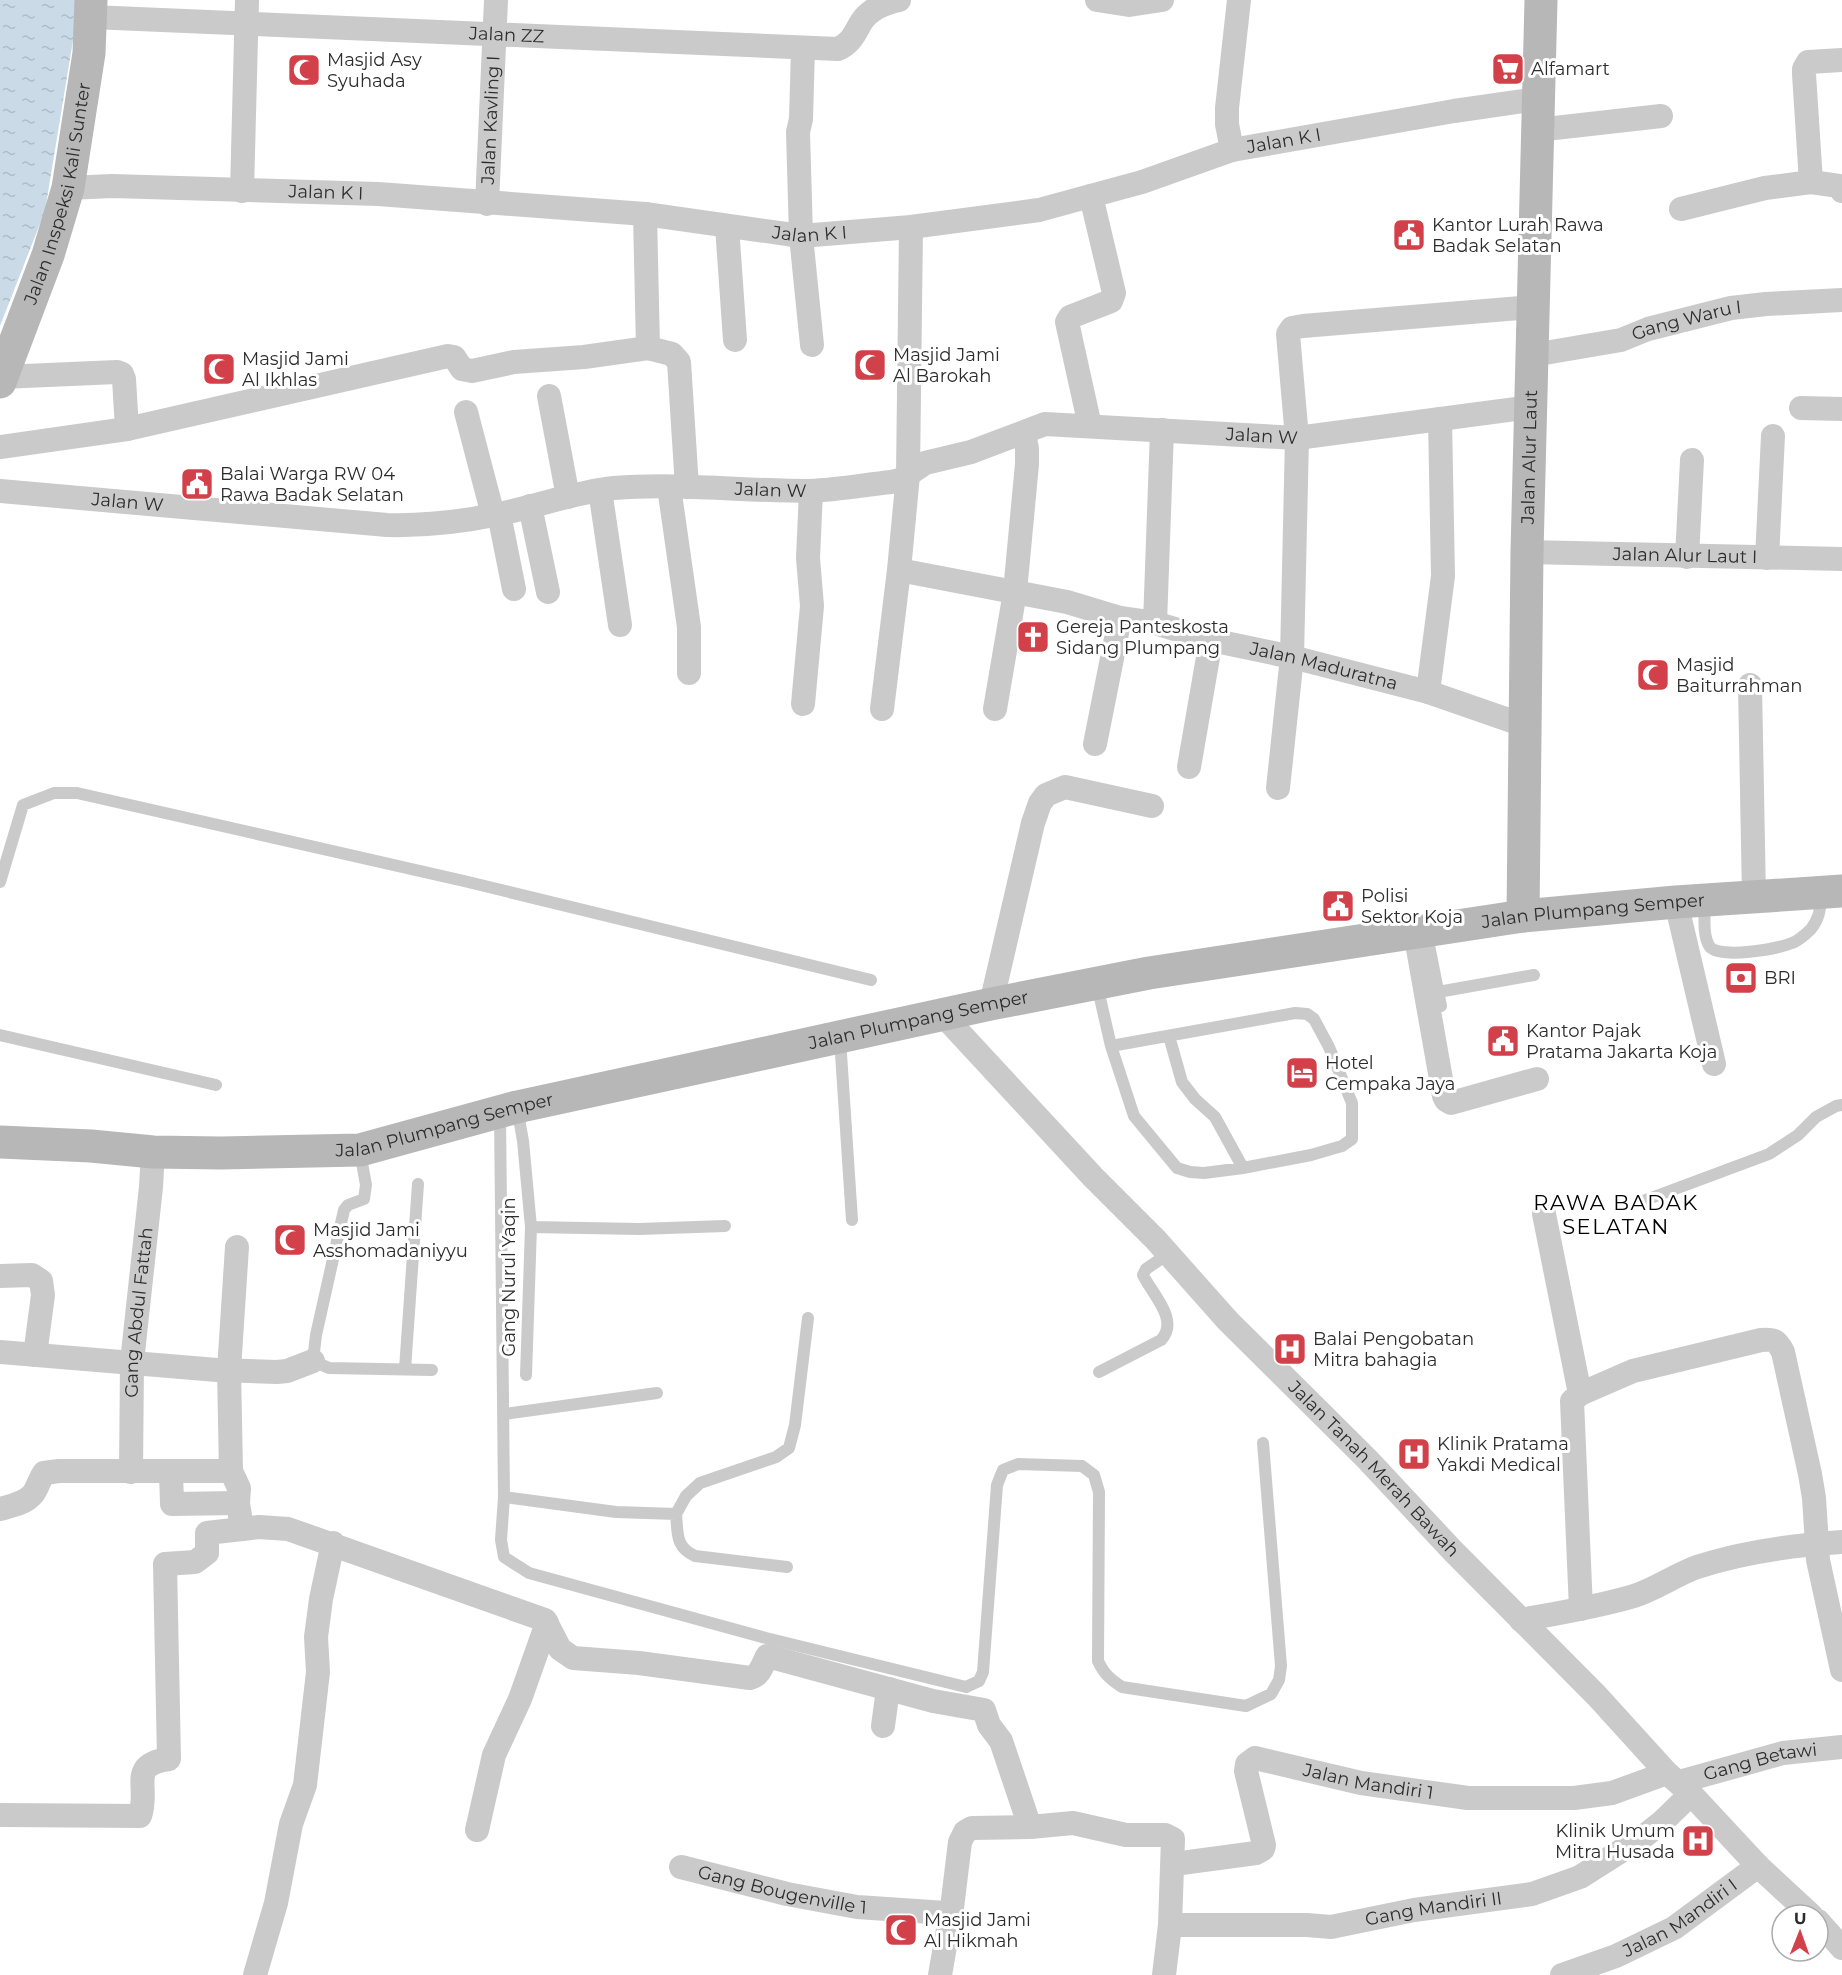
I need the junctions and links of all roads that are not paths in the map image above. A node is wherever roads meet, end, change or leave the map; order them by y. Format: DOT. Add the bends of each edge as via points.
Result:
graph roads {
  1 [pos="247,0"];
  2 [pos="496,0"];
  3 [pos="899,0"];
  4 [pos="1097,0"];
  5 [pos="1162,0"];
  6 [pos="1239,0"];
  7 [pos="1542,0"];
  8 [pos="91,9"];
  9 [pos="246,24"];
  10 [pos="494,34"];
  11 [pos="803,48"];
  12 [pos="1842,60"];
  13 [pos="1537,115"];
  14 [pos="1661,116"];
  15 [pos="1232,150"];
  16 [pos="1811,182"];
  17 [pos="68,188"];
  18 [pos="242,191"];
  19 [pos="1842,191"];
  20 [pos="1091,196"];
  21 [pos="487,204"];
  22 [pos="1681,209"];
  23 [pos="645,214"];
  24 [pos="727,226"];
  25 [pos="911,227"];
  26 [pos="801,236"];
  27 [pos="1842,300"];
  28 [pos="1533,307"];
  29 [pos="735,340"];
  30 [pos="812,345"];
  31 [pos="648,348"];
  32 [pos="1533,355"];
  33 [pos="1,380"];
  34 [pos="549,396"];
  35 [pos="1531,407"];
  36 [pos="1800,408"];
  37 [pos="1842,410"];
  38 [pos="466,412"];
  39 [pos="1440,419"];
  40 [pos="1090,426"];
  41 [pos="127,429"];
  42 [pos="1162,430"];
  43 [pos="1024,433"];
  44 [pos="1773,436"];
  45 [pos="1297,438"];
  46 [pos="0,447"];
  47 [pos="1692,460"];
  48 [pos="908,475"];
  49 [pos="678,487"];
  50 [pos="600,490"];
  51 [pos="811,490"];
  52 [pos="0,491"];
  53 [pos="568,497"];
  54 [pos="530,506"];
  55 [pos="496,515"];
  56 [pos="1527,552"];
  57 [pos="1687,556"];
  58 [pos="1767,558"];
  59 [pos="1842,559"];
  60 [pos="899,570"];
  61 [pos="514,589"];
  62 [pos="548,592"];
  63 [pos="1016,592"];
  64 [pos="1120,618"];
  65 [pos="1155,623"];
  66 [pos="620,625"];
  67 [pos="1212,640"];
  68 [pos="1292,657"];
  69 [pos="689,673"];
  70 [pos="1750,685"];
  71 [pos="1428,692"];
  72 [pos="803,704"];
  73 [pos="882,709"];
  74 [pos="995,709"];
  75 [pos="1526,726"];
  76 [pos="1095,744"];
  77 [pos="1189,767"];
  78 [pos="1278,788"];
  79 [pos="1152,806"];
  80 [pos="0,882"];
  81 [pos="1832,892"];
  82 [pos="1754,897"];
  83 [pos="1690,901"];
  84 [pos="1523,916"];
  85 [pos="1421,931"];
  86 [pos="1534,975"];
  87 [pos="872,980"];
  88 [pos="1096,984"];
  89 [pos="1438,992"];
  90 [pos="991,1004"];
  91 [pos="1441,1006"];
  92 [pos="943,1015"];
  93 [pos="0,1035"];
  94 [pos="1169,1036"];
  95 [pos="840,1038"];
  96 [pos="1112,1046"];
  97 [pos="1714,1064"];
  98 [pos="1537,1079"];
  99 [pos="216,1085"];
  100 [pos="1842,1106"];
  101 [pos="508,1110"];
  102 [pos="0,1142"];
  103 [pos="360,1150"];
  104 [pos="153,1152"];
  105 [pos="1243,1168"];
  106 [pos="418,1184"];
  107 [pos="1643,1201"];
  108 [pos="1544,1214"];
  109 [pos="852,1220"];
  110 [pos="725,1226"];
  111 [pos="531,1227"];
  112 [pos="237,1247"];
  113 [pos="1168,1254"];
  114 [pos="0,1276"];
  115 [pos="808,1318"];
  116 [pos="0,1352"];
  117 [pos="35,1355"];
  118 [pos="313,1361"];
  119 [pos="132,1362"];
  120 [pos="405,1369"];
  121 [pos="229,1370"];
  122 [pos="432,1370"];
  123 [pos="1099,1372"];
  124 [pos="526,1375"];
  125 [pos="657,1393"];
  126 [pos="1580,1394"];
  127 [pos="504,1414"];
  128 [pos="1263,1443"];
  129 [pos="231,1471"];
  130 [pos="131,1472"];
  131 [pos="171,1472"];
  132 [pos="504,1497"];
  133 [pos="238,1503"];
  134 [pos="0,1509"];
  135 [pos="676,1514"];
  136 [pos="242,1529"];
  137 [pos="1842,1542"];
  138 [pos="333,1543"];
  139 [pos="1815,1544"];
  140 [pos="786,1567"];
  141 [pos="1581,1609"];
  142 [pos="1521,1620"];
  143 [pos="547,1623"];
  144 [pos="1842,1670"];
  145 [pos="888,1689"];
  146 [pos="883,1726"];
  147 [pos="1842,1747"];
  148 [pos="1679,1783"];
  149 [pos="0,1815"];
  150 [pos="1030,1827"];
  151 [pos="477,1830"];
  152 [pos="1174,1864"];
  153 [pos="1758,1866"];
  154 [pos="681,1868"];
  155 [pos="1798,1903"];
  156 [pos="952,1910"];
  157 [pos="1170,1925"];
  158 [pos="1830,1934"];
  159 [pos="1842,1948"];
  160 [pos="255,1975"];
  161 [pos="940,1975"];
  162 [pos="1164,1975"];
  163 [pos="1563,1975"];
  1 -- 9 [label="street"];
  2 -- 10 [label="street, Jalan Kavling I"];
  3 -- 11 [label="street, Jalan ZZ" via="883,3 874,10 846,46"];
  4 -- 5 [label="street" via="1129,5"];
  6 -- 15 [label="street" via="1227,108"];
  7 -- 13 [label="main road, Jalan Alur Laut"];
  8 -- 9 [label="street, Jalan ZZ"];
  8 -- 17 [label="main road, Jalan Inspeksi Kali Sunter" via="89,53"];
  9 -- 10 [label="street, Jalan ZZ"];
  9 -- 18 [label="street"];
  10 -- 11 [label="street, Jalan ZZ"];
  10 -- 21 [label="street, Jalan Kavling I"];
  11 -- 26 [label="street" via="798,132"];
  12 -- 16 [label="street" via="1808,62 1804,69"];
  13 -- 14 [label="street, Jalan K I"];
  13 -- 15 [label="street, Jalan K I" via="1454,111"];
  13 -- 28 [label="main road, Jalan Alur Laut"];
  15 -- 20 [label="street, Jalan K I"];
  16 -- 19 [label="street" via="1833,183"];
  16 -- 22 [label="street" via="1765,188"];
  17 -- 18 [label="street, Jalan K I"];
  17 -- 33 [label="main road, Jalan Inspeksi Kali Sunter" via="48,255"];
  18 -- 21 [label="street, Jalan K I" via="378,194"];
  20 -- 25 [label="street, Jalan K I" via="1039,210"];
  20 -- 40 [label="street" via="1114,293 1111,300 1070,317 1067,322"];
  21 -- 23 [label="street, Jalan K I"];
  23 -- 24 [label="street, Jalan K I"];
  23 -- 31 [label="street"];
  24 -- 26 [label="street, Jalan K I"];
  24 -- 29 [label="street"];
  25 -- 26 [label="street, Jalan K I"];
  25 -- 48 [label="street"];
  26 -- 30 [label="street"];
  27 -- 32 [label="street, Gang Waru I" via="1731,308 1648,329 1621,340"];
  28 -- 32 [label="main road, Jalan Alur Laut"];
  28 -- 45 [label="street" via="1292,328 1288,343"];
  31 -- 41 [label="street" via="514,362 472,371 462,369 448,356"];
  31 -- 49 [label="street" via="672,354 679,362"];
  32 -- 35 [label="main road, Jalan Alur Laut"];
  33 -- 41 [label="street" via="117,372 124,379"];
  34 -- 53 [label="street"];
  35 -- 39 [label="street, Jalan W"];
  35 -- 56 [label="main road, Jalan Alur Laut"];
  36 -- 37 [label="street"];
  38 -- 55 [label="street"];
  39 -- 45 [label="street, Jalan W"];
  39 -- 71 [label="street" via="1443,576"];
  40 -- 42 [label="street, Jalan W"];
  40 -- 43 [label="street, Jalan W" via="1045,424"];
  41 -- 46 [label="street"];
  42 -- 45 [label="street, Jalan W"];
  42 -- 65 [label="street"];
  43 -- 48 [label="street, Jalan W" via="925,463"];
  43 -- 63 [label="street" via="1027,464"];
  44 -- 58 [label="street"];
  45 -- 68 [label="street"];
  47 -- 57 [label="street"];
  48 -- 51 [label="street, Jalan W" via="891,482"];
  48 -- 60 [label="street"];
  49 -- 50 [label="street, Jalan W"];
  49 -- 51 [label="street, Jalan W"];
  49 -- 69 [label="street"];
  50 -- 53 [label="street, Jalan W"];
  50 -- 66 [label="street"];
  51 -- 72 [label="street" via="808,558 812,606"];
  52 -- 55 [label="street, Jalan W" via="387,525 453,523"];
  53 -- 54 [label="street, Jalan W"];
  54 -- 55 [label="street, Jalan W"];
  54 -- 62 [label="street"];
  55 -- 61 [label="street"];
  56 -- 57 [label="street, Jalan Alur Laut I"];
  56 -- 75 [label="main road, Jalan Alur Laut"];
  57 -- 58 [label="street, Jalan Alur Laut I"];
  58 -- 59 [label="street, Jalan Alur Laut I"];
  60 -- 63 [label="street, Jalan Maduratna"];
  60 -- 73 [label="street"];
  63 -- 64 [label="street, Jalan Maduratna"];
  63 -- 74 [label="street"];
  64 -- 65 [label="street, Jalan Maduratna"];
  64 -- 76 [label="street"];
  65 -- 67 [label="street, Jalan Maduratna"];
  67 -- 68 [label="street, Jalan Maduratna"];
  67 -- 77 [label="street"];
  68 -- 71 [label="street, Jalan Maduratna"];
  68 -- 78 [label="street"];
  70 -- 82 [label="street"];
  71 -- 75 [label="street, Jalan Maduratna"];
  75 -- 84 [label="main road, Jalan Alur Laut"];
  79 -- 90 [label="street" via="1065,787 1046,795 1033,823"];
  80 -- 87 [label="lane" via="23,805 54,793 77,793"];
  81 -- 82 [label="main road, Jalan Plumpang Semper"];
  81 -- 83 [label="lane" via="1810,930 1792,943 1740,953 1716,952 1709,945 1705,927"];
  82 -- 83 [label="main road, Jalan Plumpang Semper"];
  83 -- 84 [label="main road, Jalan Plumpang Semper"];
  83 -- 97 [label="street"];
  84 -- 85 [label="main road, Jalan Plumpang Semper"];
  85 -- 88 [label="main road, Jalan Plumpang Semper"];
  85 -- 89 [label="lane"];
  85 -- 98 [label="street" via="1446,1100 1451,1103"];
  86 -- 89 [label="lane"];
  88 -- 90 [label="main road, Jalan Plumpang Semper"];
  88 -- 96 [label="lane"];
  89 -- 91 [label="lane"];
  90 -- 92 [label="main road, Jalan Plumpang Semper"];
  92 -- 95 [label="main road, Jalan Plumpang Semper"];
  92 -- 113 [label="street, Jalan Tanah Merah Bawah"];
  93 -- 99 [label="lane"];
  94 -- 96 [label="lane"];
  94 -- 105 [label="lane" via="1182,1082 1215,1117"];
  94 -- 105 [label="lane" via="1295,1013 1314,1019 1352,1103 1352,1139 1311,1155"];
  95 -- 101 [label="main road, Jalan Plumpang Semper"];
  95 -- 109 [label="lane"];
  96 -- 105 [label="lane" via="1134,1116 1177,1168 1204,1173"];
  100 -- 107 [label="lane" via="1816,1117 1798,1135 1769,1154"];
  101 -- 103 [label="main road, Jalan Plumpang Semper"];
  101 -- 111 [label="lane, Gang Nurul Yaqin" via="523,1141"];
  101 -- 127 [label="lane"];
  102 -- 104 [label="main road, Jalan Plumpang Semper"];
  103 -- 104 [label="main road, Jalan Plumpang Semper"];
  103 -- 118 [label="lane" via="366,1185 364,1199 344,1210"];
  104 -- 119 [label="street, Gang Abdul Fattah"];
  106 -- 120 [label="lane"];
  108 -- 126 [label="street"];
  110 -- 111 [label="lane"];
  111 -- 124 [label="lane, Gang Nurul Yaqin"];
  112 -- 121 [label="street"];
  113 -- 123 [label="lane" via="1143,1275 1168,1321 1167,1334"];
  113 -- 142 [label="street, Jalan Tanah Merah Bawah" via="1228,1322 1367,1459"];
  114 -- 117 [label="street" via="32,1275 41,1281 43,1295"];
  115 -- 135 [label="lane" via="789,1448 776,1457 700,1483 686,1496"];
  116 -- 117 [label="street"];
  117 -- 119 [label="street"];
  118 -- 120 [label="lane" via="329,1368"];
  118 -- 121 [label="street" via="287,1371"];
  119 -- 121 [label="street"];
  119 -- 130 [label="street, Gang Abdul Fattah"];
  120 -- 122 [label="lane"];
  121 -- 129 [label="street"];
  125 -- 127 [label="lane"];
  126 -- 139 [label="street" via="1633,1371 1761,1340 1778,1342 1810,1474"];
  126 -- 141 [label="street" via="1572,1401"];
  127 -- 132 [label="lane"];
  128 -- 132 [label="lane" via="1281,1666 1271,1694 1246,1706 1122,1687 1102,1671 1098,1660 1099,1492 1094,1475 1082,1466 1018,1464 1003,1470 997,1485 983,1672 979,1681 966,1687 529,1574 504,1557"];
  129 -- 131 [label="street"];
  129 -- 133 [label="street" via="239,1488"];
  130 -- 131 [label="street"];
  130 -- 134 [label="street" via="44,1473 33,1494 23,1502"];
  131 -- 133 [label="street" via="172,1504"];
  132 -- 135 [label="lane" via="616,1512"];
  133 -- 136 [label="street"];
  135 -- 140 [label="lane" via="680,1543 695,1556"];
  136 -- 138 [label="street" via="288,1529"];
  136 -- 149 [label="street" via="207,1533 207,1553 195,1562 165,1564 169,1759 151,1761 144,1770 140,1816"];
  137 -- 139 [label="street"];
  138 -- 143 [label="street"];
  138 -- 160 [label="street" via="321,1599 318,1672 305,1785 291,1824 276,1903"];
  139 -- 141 [label="street" via="1734,1557 1695,1568 1636,1596"];
  139 -- 144 [label="street"];
  141 -- 142 [label="street"];
  142 -- 148 [label="street, Jalan Tanah Merah Bawah"];
  143 -- 145 [label="street" via="560,1649 573,1658 750,1678 759,1673 767,1656"];
  143 -- 151 [label="street" via="520,1699 494,1755"];
  145 -- 146 [label="street"];
  145 -- 150 [label="street" via="984,1710 1001,1741"];
  147 -- 148 [label="street, Gang Betawi" via="1783,1753"];
  148 -- 152 [label="street, Jalan Mandiri 1" via="1574,1798 1467,1798 1361,1783 1255,1758 1247,1764 1246,1771 1263,1850"];
  148 -- 153 [label="street, Jalan Tanah Merah Bawah"];
  148 -- 157 [label="street, Gang Mandiri II" via="1662,1822 1643,1837 1580,1877 1532,1894 1414,1910 1331,1927"];
  150 -- 152 [label="street" via="1073,1822 1126,1834 1165,1834 1173,1839"];
  150 -- 156 [label="street" via="972,1828 965,1832 960,1842"];
  152 -- 157 [label="street"];
  153 -- 155 [label="street, Jalan Tanah Merah Bawah"];
  153 -- 163 [label="street, Jalan Mandiri I" via="1674,1928 1616,1956"];
  154 -- 156 [label="street, Gang Bougenville 1" via="857,1907 942,1913"];
  156 -- 161 [label="street"];
  157 -- 162 [label="street"];
  158 -- 159 [label="street"];
}
